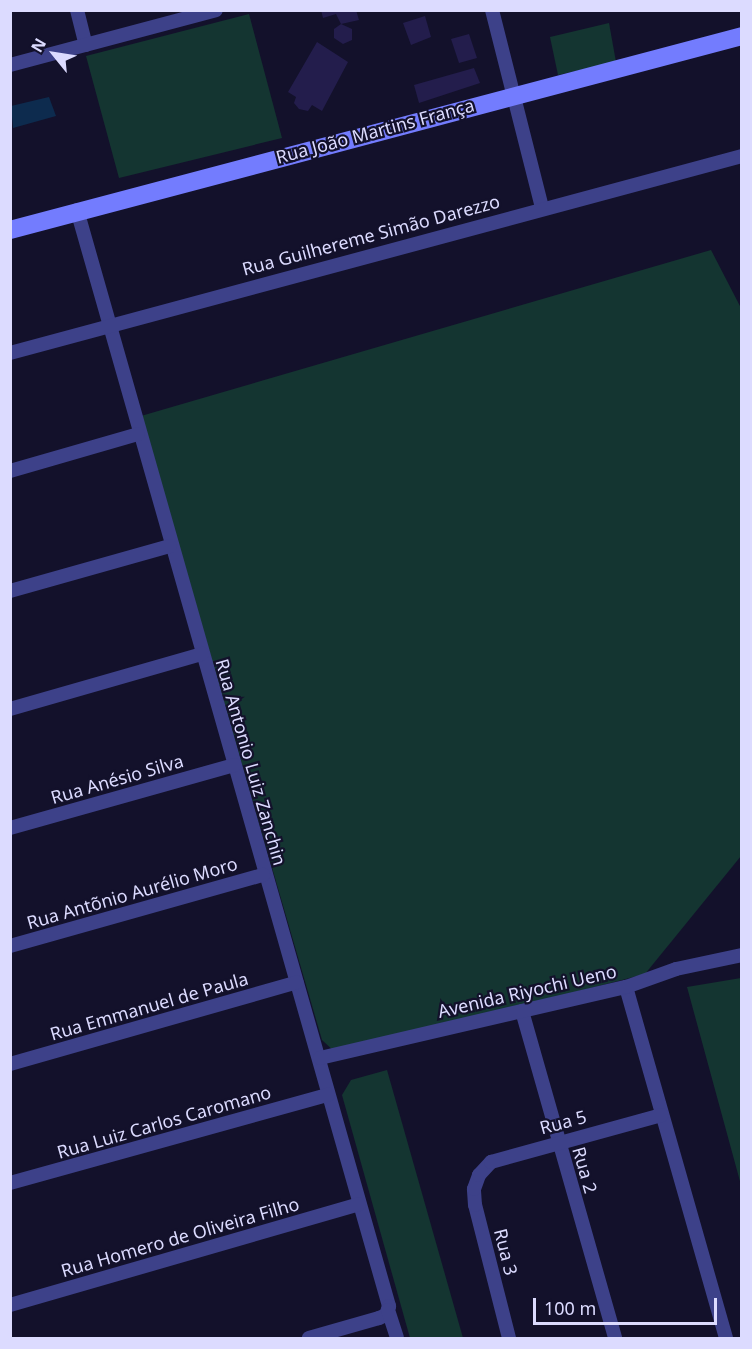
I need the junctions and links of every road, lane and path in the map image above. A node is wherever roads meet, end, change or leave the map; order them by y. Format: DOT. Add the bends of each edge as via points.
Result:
graph roads {
  1 [pos="77,10"];
  2 [pos="216,10"];
  3 [pos="492,10"];
  4 [pos="741,36"];
  5 [pos="86,45"];
  6 [pos="10,65"];
  7 [pos="513,94"];
  8 [pos="741,156"];
  9 [pos="542,207"];
  10 [pos="77,210"];
  11 [pos="10,231"];
  12 [pos="109,325"];
  13 [pos="10,353"];
  14 [pos="138,434"];
  15 [pos="10,471"];
  16 [pos="170,546"];
  17 [pos="10,591"];
  18 [pos="202,654"];
  19 [pos="10,709"];
  20 [pos="234,765"];
  21 [pos="10,828"];
  22 [pos="264,875"];
  23 [pos="10,946"];
  24 [pos="741,955"];
  25 [pos="297,982"];
  26 [pos="626,987"];
  27 [pos="522,1011"];
  28 [pos="320,1058"];
  29 [pos="10,1064"];
  30 [pos="328,1095"];
  31 [pos="662,1115"];
  32 [pos="558,1142"];
  33 [pos="479,1175"];
  34 [pos="10,1183"];
  35 [pos="359,1204"];
  36 [pos="10,1305"];
  37 [pos="384,1314"];
  38 [pos="309,1338"];
  39 [pos="397,1338"];
  40 [pos="509,1338"];
  41 [pos="615,1338"];
  42 [pos="726,1338"];
  1 -- 5 [label="street"];
  2 -- 5 [label="street"];
  3 -- 7 [label="street"];
  4 -- 7 [label="main road, Rua João Martins França"];
  5 -- 6 [label="street"];
  7 -- 9 [label="street"];
  7 -- 10 [label="main road, Rua João Martins França"];
  8 -- 9 [label="street, Rua Guilhereme Simão Darezzo"];
  9 -- 12 [label="street, Rua Guilhereme Simão Darezzo"];
  10 -- 11 [label="main road, Rua João Martins França"];
  10 -- 12 [label="street, Rua Antonio Luiz Zanchin"];
  12 -- 13 [label="street, Rua Guilhereme Simão Darezzo"];
  12 -- 14 [label="street, Rua Antonio Luiz Zanchin"];
  14 -- 15 [label="street"];
  14 -- 16 [label="street, Rua Antonio Luiz Zanchin"];
  16 -- 17 [label="street"];
  16 -- 18 [label="street, Rua Antonio Luiz Zanchin"];
  18 -- 19 [label="street"];
  18 -- 20 [label="street, Rua Antonio Luiz Zanchin"];
  20 -- 21 [label="street, Rua Anésio Silva"];
  20 -- 22 [label="street, Rua Antonio Luiz Zanchin"];
  22 -- 23 [label="street, Rua Antõnio Aurélio Moro"];
  22 -- 25 [label="street, Rua Antonio Luiz Zanchin"];
  24 -- 26 [label="street, Avenida Riyochi Ueno" via="676,969"];
  25 -- 28 [label="street, Rua Antonio Luiz Zanchin"];
  25 -- 29 [label="street, Rua Emmanuel de Paula"];
  26 -- 27 [label="street, Avenida Riyochi Ueno"];
  26 -- 31 [label="street"];
  27 -- 28 [label="street, Avenida Riyochi Ueno"];
  27 -- 32 [label="street, Rua 2"];
  28 -- 30 [label="street, Rua Antonio Luiz Zanchin"];
  30 -- 34 [label="street, Rua Luiz Carlos Caromano"];
  30 -- 35 [label="street, Rua Antonio Luiz Zanchin"];
  31 -- 32 [label="street, Rua 5"];
  31 -- 42 [label="street"];
  32 -- 33 [label="street, Rua 5" via="491,1162"];
  32 -- 41 [label="street, Rua 2"];
  33 -- 40 [label="street, Rua 3" via="474,1189 475,1205"];
  35 -- 36 [label="street, Rua Homero de Oliveira Filho"];
  35 -- 37 [label="street, Rua Antonio Luiz Zanchin"];
  37 -- 38 [label="street"];
  37 -- 39 [label="street, Rua Antonio Luiz Zanchin"];
}
